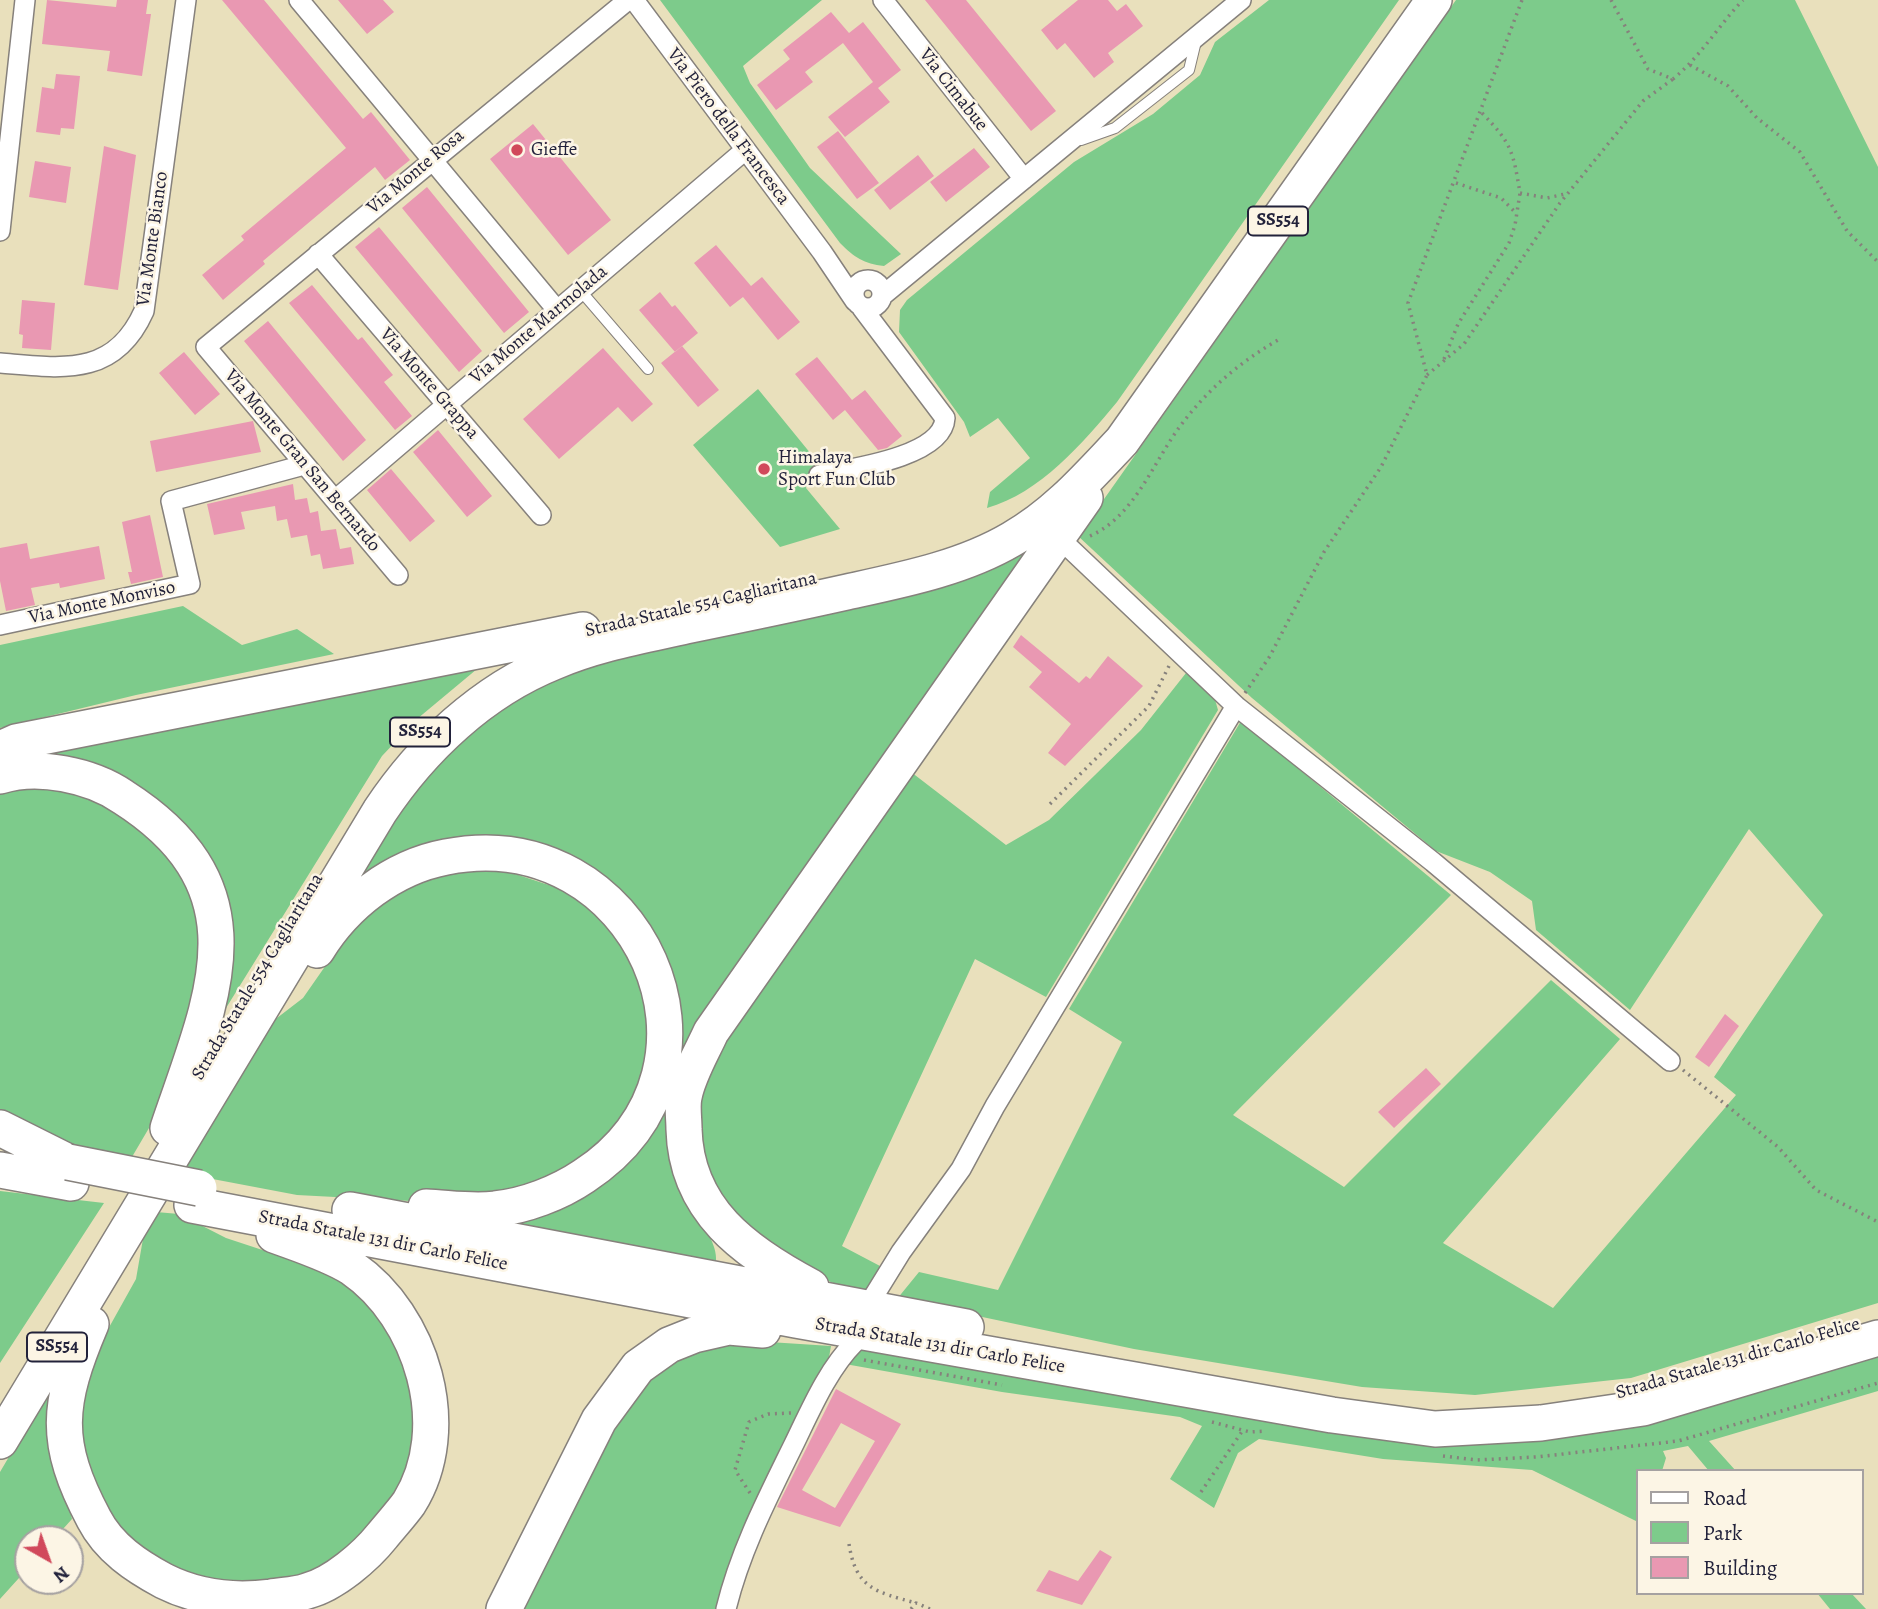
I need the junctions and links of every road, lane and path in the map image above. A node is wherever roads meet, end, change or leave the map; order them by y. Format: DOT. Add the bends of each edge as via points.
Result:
graph roads {
  1 [pos="25,0"];
  2 [pos="186,0"];
  3 [pos="299,0"];
  4 [pos="628,0"];
  5 [pos="634,0"];
  6 [pos="883,0"];
  7 [pos="1241,0"];
  8 [pos="1414,0"];
  9 [pos="1434,0"];
  10 [pos="1522,0"];
  11 [pos="1611,0"];
  12 [pos="1743,0"];
  13 [pos="1690,65"];
  14 [pos="1673,79"];
  15 [pos="1482,113"];
  16 [pos="744,151"];
  17 [pos="430,160"];
  18 [pos="1024,179"];
  19 [pos="1456,183"];
  20 [pos="1520,193"];
  21 [pos="1567,194"];
  22 [pos="1,204"];
  23 [pos="1517,214"];
  24 [pos="0,231"];
  25 [pos="318,254"];
  26 [pos="1878,262"];
  27 [pos="580,290"];
  28 [pos="869,295"];
  29 [pos="557,310"];
  30 [pos="1278,340"];
  31 [pos="206,347"];
  32 [pos="1443,361"];
  33 [pos="0,363"];
  34 [pos="648,369"];
  35 [pos="1427,375"];
  36 [pos="446,404"];
  37 [pos="1122,441"];
  38 [pos="304,465"];
  39 [pos="819,475"];
  40 [pos="335,500"];
  41 [pos="541,515"];
  42 [pos="1062,540"];
  43 [pos="398,575"];
  44 [pos="0,625"];
  45 [pos="583,629"];
  46 [pos="1173,643"];
  47 [pos="1236,706"];
  48 [pos="0,749"];
  49 [pos="0,776"];
  50 [pos="1050,804"];
  51 [pos="258,1010"];
  52 [pos="1670,1061"];
  53 [pos="0,1128"];
  54 [pos="168,1128"];
  55 [pos="2,1166"];
  56 [pos="69,1172"];
  57 [pos="195,1196"];
  58 [pos="357,1211"];
  59 [pos="1878,1222"];
  60 [pos="114,1253"];
  61 [pos="872,1299"];
  62 [pos="835,1300"];
  63 [pos="796,1320"];
  64 [pos="1878,1320"];
  65 [pos="1878,1338"];
  66 [pos="855,1342"];
  67 [pos="0,1405"];
  68 [pos="806,1418"];
  69 [pos="1243,1430"];
  70 [pos="0,1441"];
  71 [pos="1201,1492"];
  72 [pos="764,1505"];
  73 [pos="849,1544"];
  74 [pos="916,1603"];
  75 [pos="504,1609"];
  76 [pos="726,1609"];
  77 [pos="911,1609"];
  78 [pos="929,1609"];
  1 -- 22 [label="street"];
  2 -- 33 [label="street, Via Monte Bianco" via="144,311 138,325 116,350 84,365"];
  3 -- 17 [label="street"];
  4 -- 17 [label="street, Via Monte Rosa"];
  5 -- 16 [label="street, Via Piero della Francesca"];
  6 -- 18 [label="street, Via Cimabue"];
  7 -- 18 [label="street"];
  8 -- 45 [label="highway, Strada Statale 554 Cagliaritana / SS554" via="1124,410 1071,472 1030,505 989,529 928,555"];
  9 -- 37 [label="highway, Strada Statale 554 Cagliaritana / SS554"];
  10 -- 15 [label="path"];
  11 -- 14 [label="path" via="1648,69"];
  12 -- 13 [label="path"];
  13 -- 14 [label="path"];
  13 -- 26 [label="path" via="1728,86 1757,118 1800,152 1847,231"];
  14 -- 21 [label="path" via="1643,101"];
  15 -- 19 [label="path"];
  15 -- 20 [label="path" via="1507,139"];
  16 -- 27 [label="street, Via Monte Marmolada"];
  16 -- 28 [label="street, Via Piero della Francesca" via="822,253"];
  17 -- 25 [label="street, Via Monte Rosa"];
  17 -- 29 [label="street"];
  18 -- 28 [label="street" via="926,259"];
  19 -- 23 [label="path" via="1501,198"];
  19 -- 35 [label="path" via="1408,303"];
  20 -- 21 [label="path" via="1547,198"];
  20 -- 23 [label="path"];
  21 -- 32 [label="path" via="1464,344"];
  22 -- 24 [label="street"];
  23 -- 32 [label="path" via="1509,243 1458,324"];
  25 -- 31 [label="street, Via Monte Rosa"];
  25 -- 36 [label="street, Via Monte Grappa"];
  27 -- 29 [label="street, Via Monte Marmolada"];
  27 -- 34 [label="lane"];
  28 -- 39 [label="street, Via Piero della Francesca" via="887,340 945,418 944,427 937,439 898,457"];
  29 -- 36 [label="street, Via Monte Marmolada"];
  30 -- 42 [label="path" via="1241,362 1198,403 1118,520 1086,538"];
  31 -- 38 [label="street, Via Monte Gran San Bernardo"];
  32 -- 35 [label="path"];
  35 -- 47 [label="path" via="1381,467 1324,552 1270,656"];
  36 -- 40 [label="street, Via Monte Marmolada"];
  36 -- 41 [label="street, Via Monte Grappa"];
  37 -- 42 [label="highway"];
  37 -- 51 [label="highway, Strada Statale 554 Cagliaritana / SS554" via="1054,510 1011,540 944,568 605,644 552,662 504,688 466,716 404,775"];
  38 -- 40 [label="street, Via Monte Gran San Bernardo"];
  38 -- 44 [label="street, Via Monte Monviso" via="171,501 190,584"];
  40 -- 43 [label="street, Via Monte Gran San Bernardo"];
  42 -- 46 [label="street"];
  42 -- 62 [label="highway" via="710,1032 683,1097 685,1151 700,1195 730,1236 779,1270"];
  45 -- 48 [label="highway" via="16,742"];
  45 -- 54 [label="highway, Strada Statale 554 Cagliaritana / SS554" via="537,649 458,697 394,758 367,795"];
  46 -- 47 [label="street"];
  46 -- 50 [label="path" via="1167,674 1149,706"];
  47 -- 52 [label="street" via="1433,862"];
  47 -- 61 [label="street" via="961,1169"];
  49 -- 54 [label="highway" via="49,772 86,778 117,792 151,814 180,844 204,883 217,923 216,974"];
  51 -- 58 [label="highway" via="294,985 331,926 371,890 408,868 462,854 523,857 577,877 627,920 645,948 664,1014 663,1057 657,1084 640,1118 603,1164 540,1198 496,1209 419,1206"];
  51 -- 60 [label="highway, SS554"];
  52 -- 59 [label="path" via="1778,1146 1816,1190"];
  53 -- 56 [label="highway"];
  54 -- 67 [label="highway, Strada Statale 554 Cagliaritana / SS554"];
  55 -- 56 [label="highway, Strada Statale 131 dir Carlo Felice"];
  56 -- 57 [label="highway, Strada Statale 131 dir Carlo Felice, bridge"];
  57 -- 58 [label="highway, Strada Statale 131 dir Carlo Felice"];
  57 -- 60 [label="highway" via="351,1268 399,1315 424,1365 431,1415 426,1458 410,1501 365,1557 309,1591 246,1600 190,1595 134,1565 100,1530 74,1481 63,1425 70,1374 119,1271"];
  57 -- 63 [label="highway, Strada Statale 131 dir Carlo Felice"];
  58 -- 62 [label="highway, Strada Statale 131 dir Carlo Felice"];
  60 -- 70 [label="highway, SS554"];
  62 -- 64 [label="highway, Strada Statale 131 dir Carlo Felice" via="1120,1359 1422,1408 1510,1408 1633,1392"];
  63 -- 65 [label="highway, Strada Statale 131 dir Carlo Felice" via="1332,1416 1435,1429 1541,1423 1643,1408"];
  63 -- 75 [label="highway" via="760,1331 729,1327 694,1335 669,1345 638,1367 599,1420"];
  66 -- 68 [label="street" via="842,1355"];
  68 -- 72 [label="street"];
  68 -- 72 [label="path" via="768,1414 749,1422 735,1470 744,1488"];
  69 -- 71 [label="path"];
  72 -- 76 [label="street"];
  73 -- 74 [label="path" via="853,1569 868,1585"];
  74 -- 77 [label="path"];
  74 -- 78 [label="path"];
}
